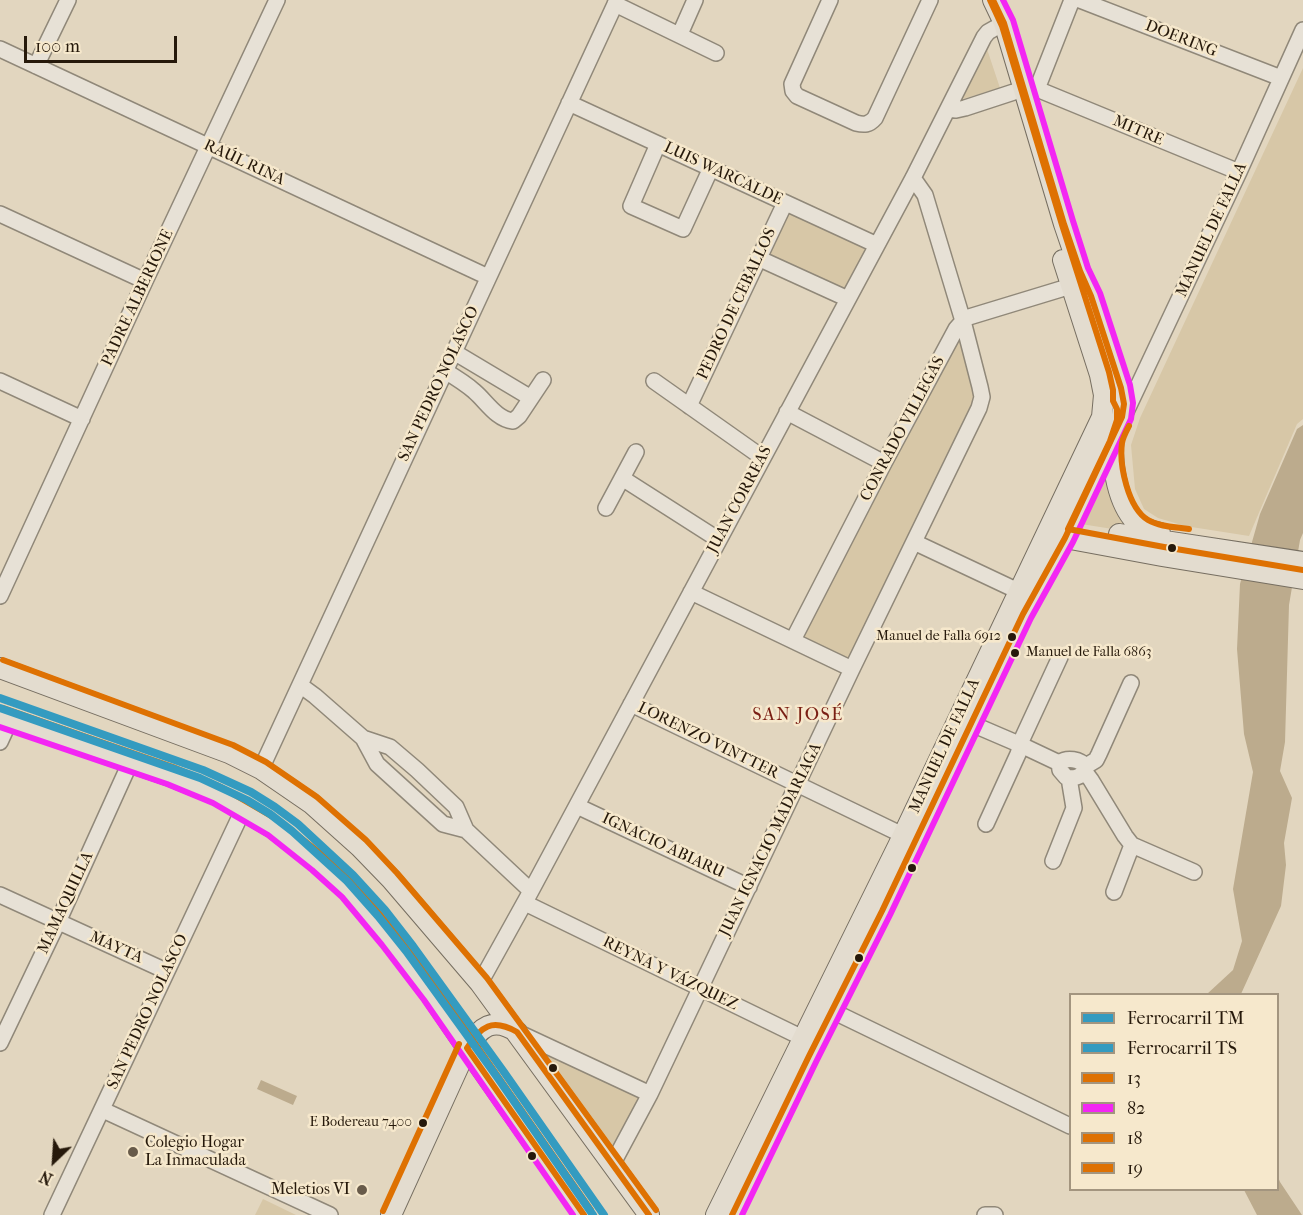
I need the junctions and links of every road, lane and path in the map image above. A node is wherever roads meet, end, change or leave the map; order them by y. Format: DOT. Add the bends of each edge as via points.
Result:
graph roads {
  1 [pos="68,0"];
  2 [pos="277,0"];
  3 [pos="695,0"];
  4 [pos="830,0"];
  5 [pos="930,0"];
  6 [pos="980,0"];
  7 [pos="993,0"];
  8 [pos="1072,0"];
  9 [pos="1080,0"];
  10 [pos="616,2"];
  11 [pos="998,26"];
  12 [pos="1303,30"];
  13 [pos="680,34"];
  14 [pos="0,49"];
  15 [pos="716,53"];
  16 [pos="36,66"];
  17 [pos="1281,78"];
  18 [pos="1024,90"];
  19 [pos="569,103"];
  20 [pos="948,109"];
  21 [pos="658,144"];
  22 [pos="209,147"];
  23 [pos="711,168"];
  24 [pos="1239,172"];
  25 [pos="913,178"];
  26 [pos="785,202"];
  27 [pos="0,214"];
  28 [pos="877,245"];
  29 [pos="758,258"];
  30 [pos="488,277"];
  31 [pos="145,281"];
  32 [pos="1071,286"];
  33 [pos="848,299"];
  34 [pos="963,321"];
  35 [pos="454,352"];
  36 [pos="445,372"];
  37 [pos="543,380"];
  38 [pos="0,381"];
  39 [pos="654,381"];
  40 [pos="1142,381"];
  41 [pos="1121,388"];
  42 [pos="531,398"];
  43 [pos="1104,403"];
  44 [pos="689,406"];
  45 [pos="788,412"];
  46 [pos="82,419"];
  47 [pos="1116,433"];
  48 [pos="636,452"];
  49 [pos="763,459"];
  50 [pos="884,463"];
  51 [pos="622,478"];
  52 [pos="606,508"];
  53 [pos="1065,531"];
  54 [pos="719,540"];
  55 [pos="914,542"];
  56 [pos="1221,555"];
  57 [pos="1303,562"];
  58 [pos="1303,579"];
  59 [pos="1020,587"];
  60 [pos="691,592"];
  61 [pos="0,596"];
  62 [pos="793,640"];
  63 [pos="1060,657"];
  64 [pos="0,668"];
  65 [pos="852,669"];
  66 [pos="1131,683"];
  67 [pos="300,685"];
  68 [pos="631,704"];
  69 [pos="5,719"];
  70 [pos="972,723"];
  71 [pos="363,738"];
  72 [pos="0,742"];
  73 [pos="1021,745"];
  74 [pos="130,763"];
  75 [pos="1059,763"];
  76 [pos="261,769"];
  77 [pos="1086,770"];
  78 [pos="1070,778"];
  79 [pos="797,785"];
  80 [pos="577,806"];
  81 [pos="243,810"];
  82 [pos="986,824"];
  83 [pos="466,830"];
  84 [pos="909,838"];
  85 [pos="1132,846"];
  86 [pos="1053,861"];
  87 [pos="1194,872"];
  88 [pos="749,887"];
  89 [pos="1114,892"];
  90 [pos="0,895"];
  91 [pos="528,897"];
  92 [pos="58,922"];
  93 [pos="166,970"];
  94 [pos="480,983"];
  95 [pos="699,988"];
  96 [pos="826,1008"];
  97 [pos="517,1032"];
  98 [pos="809,1041"];
  99 [pos="0,1044"];
  100 [pos="467,1048"];
  101 [pos="650,1094"];
  102 [pos="103,1110"];
  103 [pos="1069,1125"];
  104 [pos="612,1165"];
  105 [pos="52,1215"];
  106 [pos="330,1215"];
  107 [pos="391,1215"];
  108 [pos="584,1215"];
  109 [pos="649,1215"];
  110 [pos="716,1215"];
  111 [pos="732,1215"];
  112 [pos="985,1215"];
  113 [pos="995,1215"];
  1 -- 16 [label="street"];
  2 -- 22 [label="street, PADRE ALBERIONE"];
  3 -- 13 [label="street"];
  4 -- 5 [label="street" via="792,84 793,91 865,125 875,118"];
  6 -- 11 [label="main road"];
  7 -- 11 [label="main road"];
  8 -- 18 [label="street"];
  9 -- 17 [label="street, DOERING"];
  10 -- 13 [label="street"];
  10 -- 19 [label="street, SAN PEDRO NOLASCO"];
  11 -- 18 [label="main road"];
  11 -- 20 [label="street, JUAN CORREAS" via="987,32"];
  12 -- 17 [label="street, MANUEL DE FALLA"];
  13 -- 15 [label="street"];
  14 -- 16 [label="street, RAÚL RINA"];
  16 -- 22 [label="street, RAÚL RINA"];
  17 -- 24 [label="street, MANUEL DE FALLA"];
  18 -- 20 [label="street" via="965,108"];
  18 -- 24 [label="street, MITRE"];
  18 -- 32 [label="main road"];
  18 -- 41 [label="main road, MANUEL DE FALLA" via="1067,233"];
  19 -- 21 [label="street, LUIS WARCALDE"];
  19 -- 30 [label="street, SAN PEDRO NOLASCO"];
  20 -- 25 [label="street, JUAN CORREAS"];
  21 -- 23 [label="street, LUIS WARCALDE"];
  21 -- 23 [label="street" via="631,206 683,229"];
  22 -- 30 [label="street, RAÚL RINA"];
  22 -- 31 [label="street, PADRE ALBERIONE"];
  23 -- 26 [label="street, LUIS WARCALDE"];
  24 -- 40 [label="street, MANUEL DE FALLA"];
  25 -- 28 [label="street, JUAN CORREAS"];
  25 -- 34 [label="street, JUAN IGNACIO MADARIAGA" via="925,195"];
  26 -- 28 [label="street, LUIS WARCALDE"];
  26 -- 29 [label="street, PEDRO DE CEBALLOS"];
  27 -- 31 [label="street"];
  28 -- 33 [label="street, JUAN CORREAS"];
  29 -- 33 [label="street"];
  29 -- 44 [label="street, PEDRO DE CEBALLOS"];
  30 -- 35 [label="street, SAN PEDRO NOLASCO"];
  31 -- 46 [label="street, PADRE ALBERIONE"];
  32 -- 34 [label="street"];
  32 -- 43 [label="main road" via="1101,375"];
  33 -- 45 [label="street, JUAN CORREAS"];
  34 -- 50 [label="street, CONRADO VILLEGAS"];
  34 -- 55 [label="street, JUAN IGNACIO MADARIAGA" via="982,397"];
  35 -- 36 [label="street, SAN PEDRO NOLASCO"];
  35 -- 42 [label="street"];
  36 -- 42 [label="street" via="473,390 505,420 513,421 519,416"];
  36 -- 67 [label="street, SAN PEDRO NOLASCO"];
  37 -- 42 [label="street"];
  38 -- 46 [label="street"];
  39 -- 44 [label="street"];
  40 -- 41 [label="street"];
  40 -- 47 [label="street, MANUEL DE FALLA"];
  41 -- 47 [label="main road, MANUEL DE FALLA" via="1124,412"];
  43 -- 53 [label="main road" via="1108,417 1102,437"];
  43 -- 59 [label="main road, MANUEL DE FALLA" via="1099,424"];
  44 -- 49 [label="street"];
  45 -- 49 [label="street, JUAN CORREAS"];
  45 -- 50 [label="street"];
  46 -- 61 [label="street, PADRE ALBERIONE"];
  47 -- 53 [label="main road, MANUEL DE FALLA"];
  47 -- 56 [label="main road" via="1116,479 1125,506 1136,522 1148,530 1201,541"];
  48 -- 51 [label="street"];
  49 -- 54 [label="street, JUAN CORREAS"];
  50 -- 62 [label="street, CONRADO VILLEGAS"];
  51 -- 52 [label="street"];
  51 -- 54 [label="street"];
  53 -- 56 [label="main road"];
  53 -- 59 [label="main road"];
  53 -- 70 [label="main road, MANUEL DE FALLA"];
  54 -- 60 [label="street, JUAN CORREAS"];
  55 -- 59 [label="street"];
  55 -- 65 [label="street, JUAN IGNACIO MADARIAGA"];
  56 -- 57 [label="main road"];
  56 -- 58 [label="main road"];
  59 -- 84 [label="main road, MANUEL DE FALLA"];
  60 -- 62 [label="street"];
  60 -- 68 [label="street, JUAN CORREAS"];
  62 -- 65 [label="street"];
  63 -- 73 [label="street"];
  64 -- 76 [label="main road" via="212,746"];
  65 -- 79 [label="street, JUAN IGNACIO MADARIAGA"];
  66 -- 77 [label="street" via="1096,760"];
  67 -- 71 [label="street"];
  67 -- 76 [label="street, SAN PEDRO NOLASCO"];
  68 -- 79 [label="street, LORENZO VINTTER"];
  68 -- 80 [label="street, JUAN CORREAS"];
  69 -- 72 [label="street"];
  69 -- 74 [label="main road"];
  70 -- 73 [label="street"];
  70 -- 84 [label="main road, MANUEL DE FALLA"];
  71 -- 83 [label="street" via="377,764 443,824"];
  71 -- 83 [label="street" via="390,747 417,770 456,807"];
  73 -- 75 [label="street"];
  73 -- 82 [label="street"];
  74 -- 81 [label="main road" via="200,788"];
  74 -- 92 [label="street, MAMAQUILLA"];
  75 -- 77 [label="street" via="1065,759 1080,761"];
  75 -- 78 [label="street" via="1060,770"];
  76 -- 94 [label="main road" via="312,804 360,847"];
  77 -- 78 [label="street"];
  77 -- 85 [label="street"];
  78 -- 86 [label="street" via="1074,808"];
  79 -- 84 [label="street, LORENZO VINTTER"];
  79 -- 88 [label="street, JUAN IGNACIO MADARIAGA"];
  80 -- 88 [label="street, IGNACIO ABIARU"];
  80 -- 91 [label="street, JUAN CORREAS"];
  81 -- 93 [label="street, SAN PEDRO NOLASCO"];
  81 -- 100 [label="main road" via="302,850 349,891 394,945"];
  83 -- 91 [label="street, REYNA Y VÁZQUEZ"];
  84 -- 96 [label="main road, MANUEL DE FALLA"];
  85 -- 87 [label="street"];
  85 -- 89 [label="street"];
  88 -- 95 [label="street, JUAN IGNACIO MADARIAGA"];
  90 -- 92 [label="street, MAYTA"];
  91 -- 94 [label="street, JUAN CORREAS"];
  91 -- 95 [label="street, REYNA Y VÁZQUEZ"];
  92 -- 93 [label="street, MAYTA"];
  92 -- 99 [label="street, MAMAQUILLA"];
  93 -- 102 [label="street, SAN PEDRO NOLASCO"];
  94 -- 97 [label="main road"];
  95 -- 98 [label="street, REYNA Y VÁZQUEZ"];
  95 -- 101 [label="street, JUAN IGNACIO MADARIAGA"];
  96 -- 98 [label="main road, MANUEL DE FALLA"];
  96 -- 103 [label="street"];
  97 -- 100 [label="main road" via="492,1024"];
  97 -- 101 [label="street"];
  97 -- 104 [label="main road"];
  98 -- 110 [label="main road, MANUEL DE FALLA"];
  98 -- 111 [label="main road, MANUEL DE FALLA"];
  100 -- 107 [label="main road"];
  100 -- 108 [label="main road"];
  101 -- 104 [label="street, JUAN IGNACIO MADARIAGA"];
  102 -- 105 [label="street, SAN PEDRO NOLASCO"];
  102 -- 106 [label="street"];
  104 -- 109 [label="main road"];
  112 -- 113 [label="street"];
}
